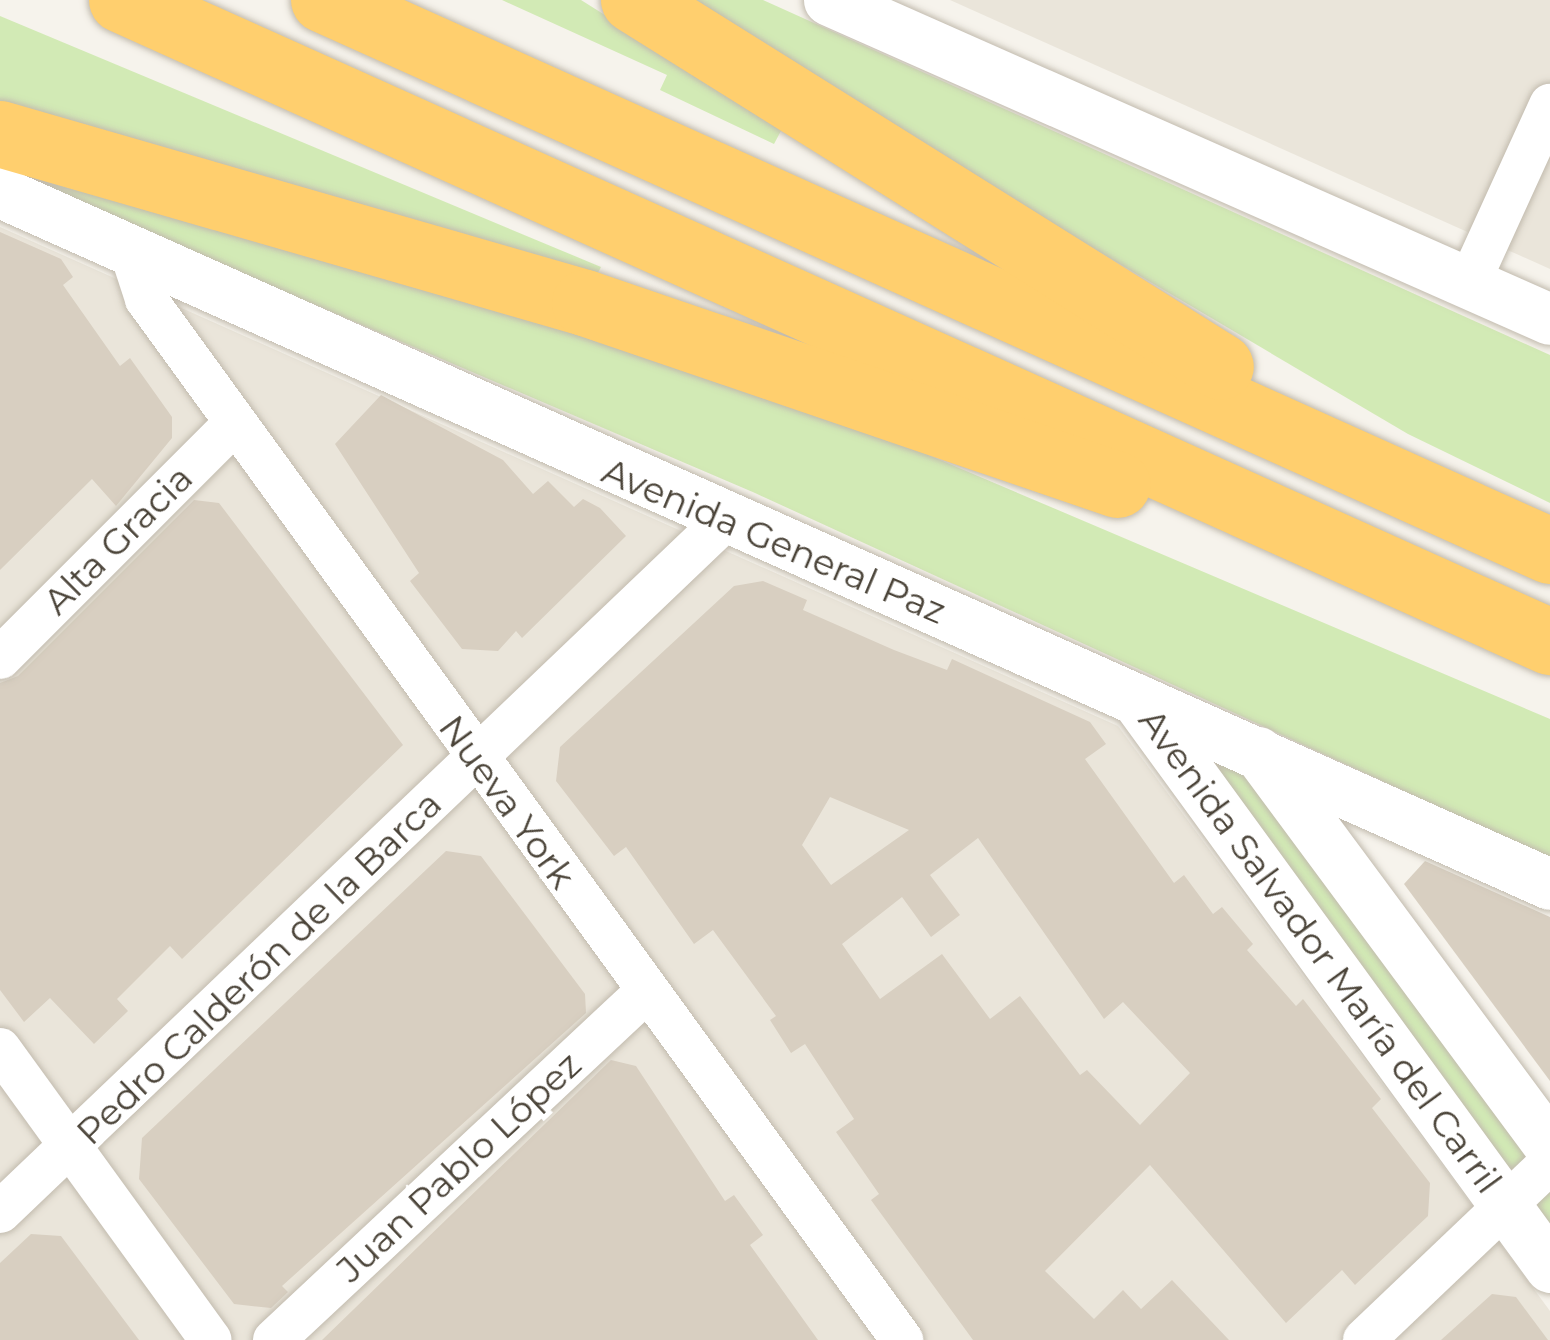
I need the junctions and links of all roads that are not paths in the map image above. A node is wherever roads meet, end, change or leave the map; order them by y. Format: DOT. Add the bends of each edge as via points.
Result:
graph roads {
  1 [pos="122,0"];
  2 [pos="324,0"];
  3 [pos="634,0"];
  4 [pos="829,0"];
  5 [pos="1550,105"];
  6 [pos="0,134"];
  7 [pos="0,192"];
  8 [pos="131,253"];
  9 [pos="1469,283"];
  10 [pos="1550,319"];
  11 [pos="235,423"];
  12 [pos="1416,491"];
  13 [pos="723,522"];
  14 [pos="1550,551"];
  15 [pos="1387,568"];
  16 [pos="1550,642"];
  17 [pos="0,658"];
  18 [pos="1132,694"];
  19 [pos="1256,749"];
  20 [pos="476,760"];
  21 [pos="1550,884"];
  22 [pos="645,993"];
  23 [pos="0,1049"];
  24 [pos="74,1146"];
  25 [pos="1550,1147"];
  26 [pos="1550,1162"];
  27 [pos="1505,1206"];
  28 [pos="0,1212"];
  29 [pos="1550,1267"];
  30 [pos="211,1340"];
  31 [pos="274,1340"];
  32 [pos="902,1340"];
  33 [pos="1364,1340"];
  1 -- 15 [label="highway"];
  2 -- 12 [label="highway"];
  3 -- 12 [label="highway"];
  4 -- 9 [label="street"];
  5 -- 9 [label="street"];
  6 -- 15 [label="highway" via="605,309 1010,452"];
  7 -- 8 [label="street, Avenida General Paz"];
  8 -- 11 [label="street, Nueva York" via="146,298"];
  8 -- 13 [label="street, Avenida General Paz"];
  9 -- 10 [label="street"];
  11 -- 17 [label="street, Alta Gracia"];
  11 -- 20 [label="street, Nueva York"];
  12 -- 14 [label="highway"];
  13 -- 18 [label="street, Avenida General Paz"];
  13 -- 20 [label="street, Pedro Calderón de la Barca"];
  15 -- 16 [label="highway"];
  18 -- 19 [label="street, Avenida General Paz"];
  18 -- 27 [label="street, Avenida Salvador María del Carril"];
  19 -- 21 [label="street, Avenida General Paz"];
  19 -- 25 [label="street, Avenida Salvador María del Carril"];
  20 -- 22 [label="street, Nueva York"];
  20 -- 24 [label="street, Pedro Calderón de la Barca"];
  22 -- 31 [label="street, Juan Pablo López"];
  22 -- 32 [label="street, Nueva York"];
  23 -- 24 [label="street"];
  24 -- 28 [label="street, Pedro Calderón de la Barca"];
  24 -- 30 [label="street"];
  26 -- 27 [label="street"];
  27 -- 29 [label="street, Avenida Salvador María del Carril"];
  27 -- 33 [label="street"];
}
